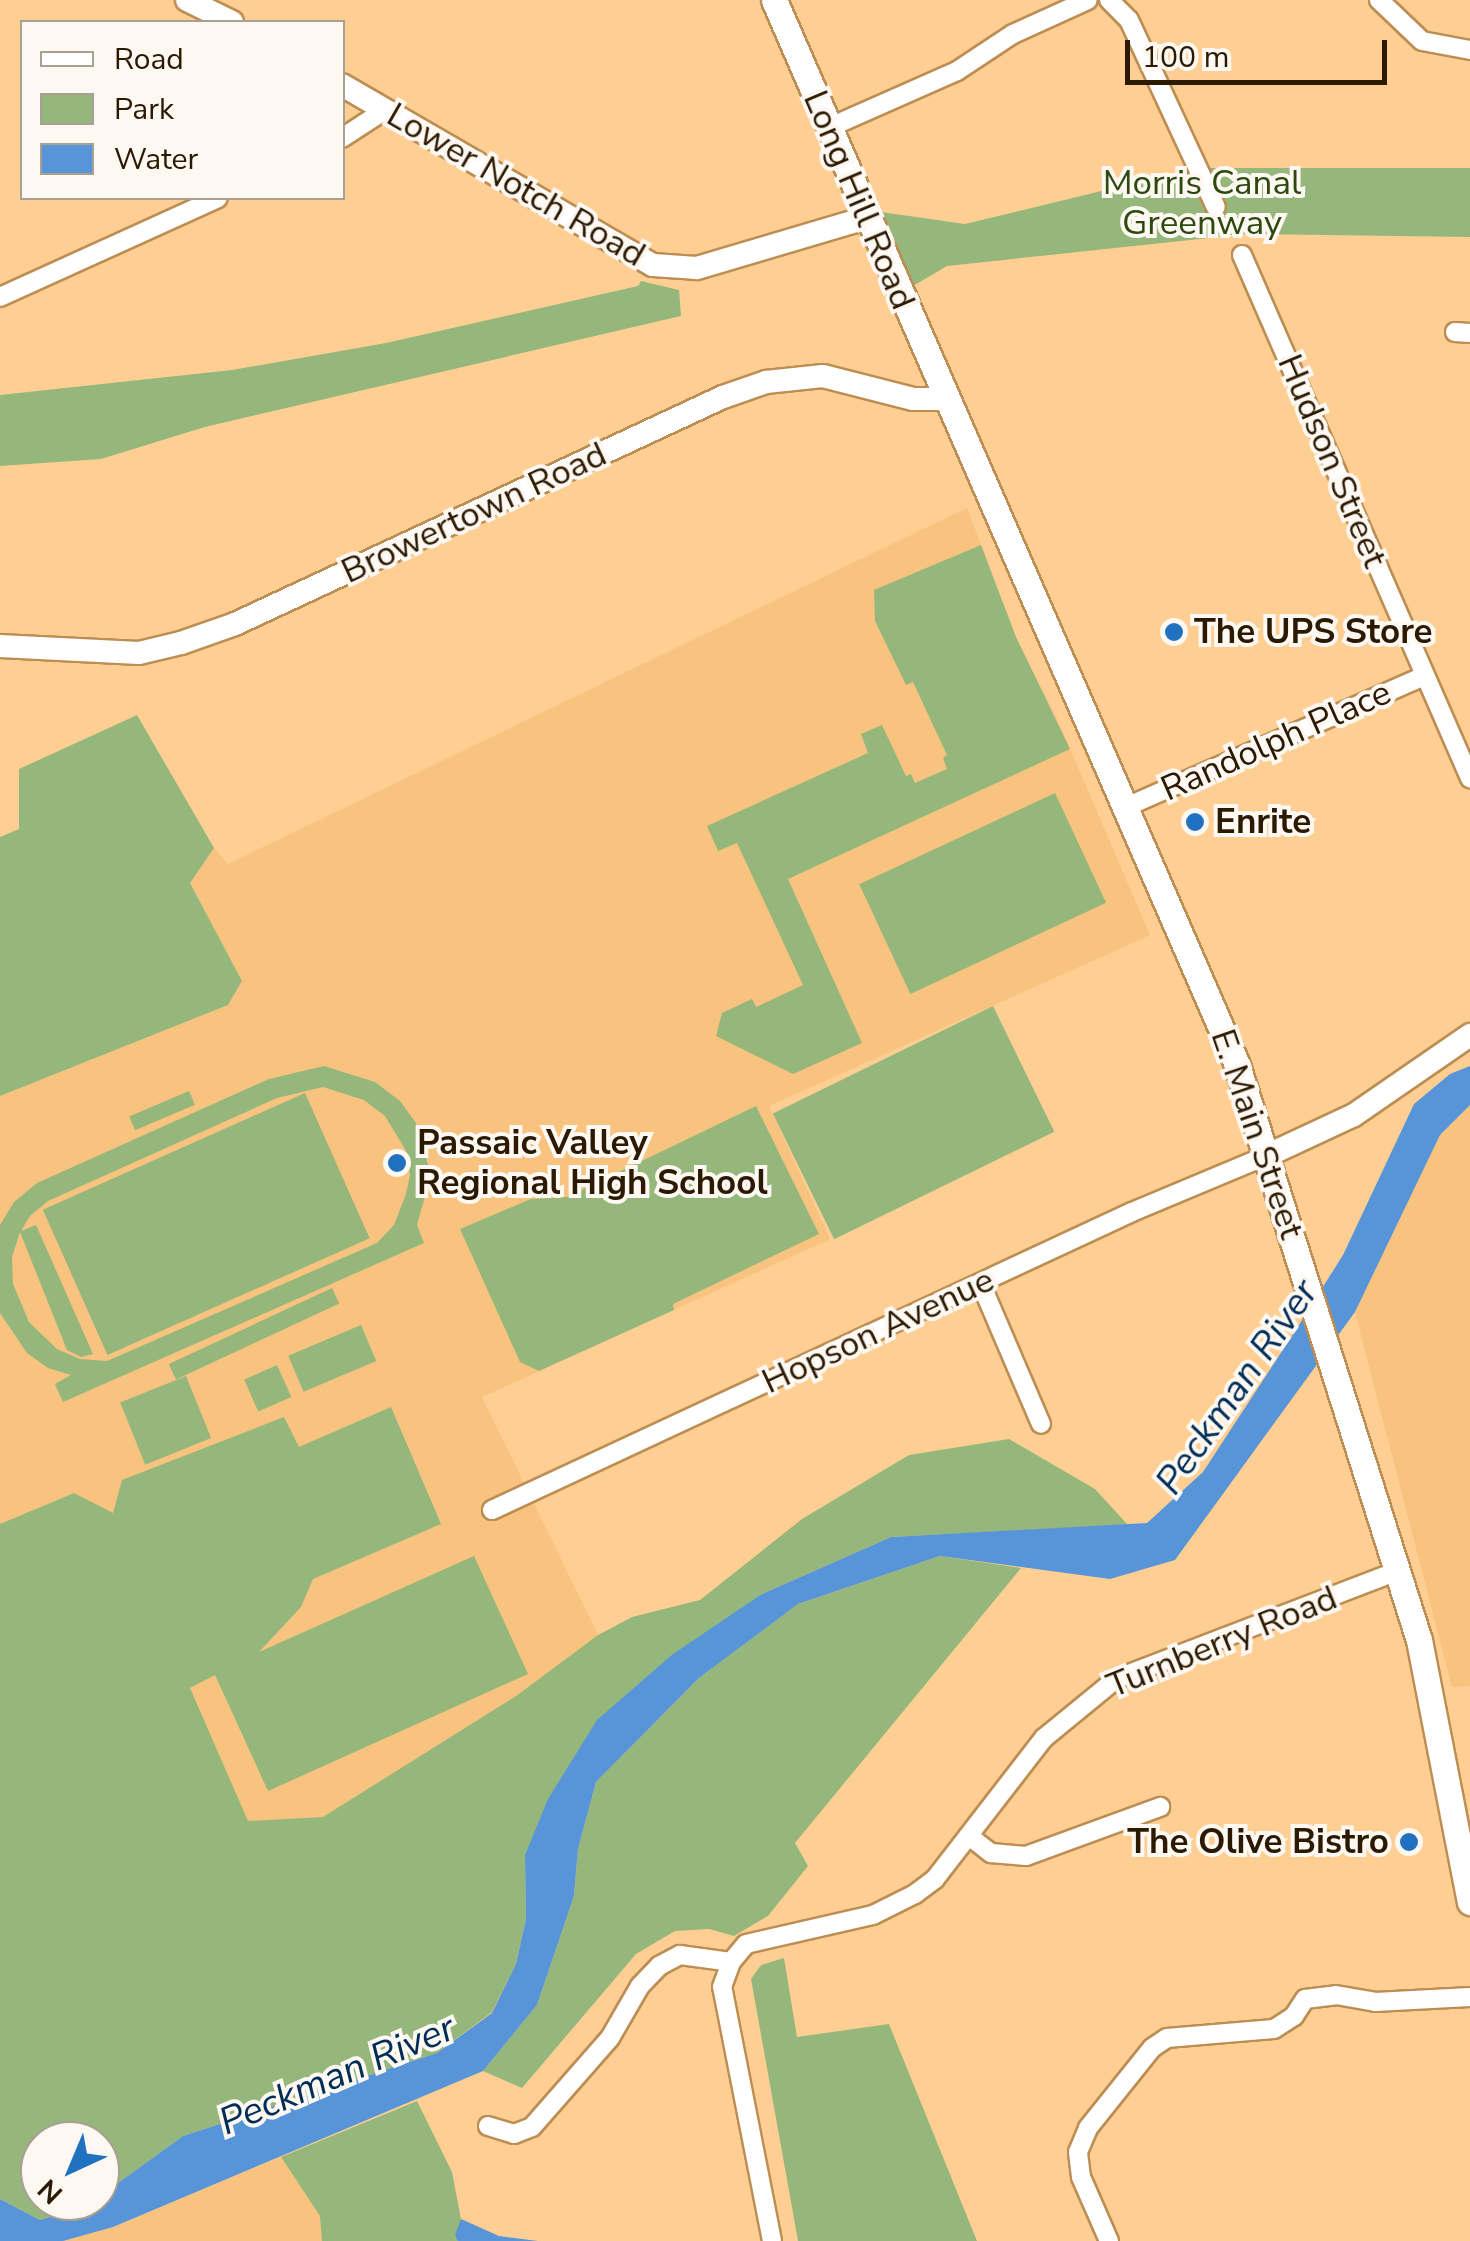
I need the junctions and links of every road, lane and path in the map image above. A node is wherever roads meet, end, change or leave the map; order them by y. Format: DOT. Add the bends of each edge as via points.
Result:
graph roads {
  1 [pos="187,0"];
  2 [pos="774,0"];
  3 [pos="1088,0"];
  4 [pos="1109,0"];
  5 [pos="1379,0"];
  6 [pos="228,20"];
  7 [pos="1470,50"];
  8 [pos="345,87"];
  9 [pos="385,110"];
  10 [pos="828,128"];
  11 [pos="345,136"];
  12 [pos="214,200"];
  13 [pos="1216,207"];
  14 [pos="866,218"];
  15 [pos="1242,255"];
  16 [pos="0,297"];
  17 [pos="946,399"];
  18 [pos="0,646"];
  19 [pos="1425,676"];
  20 [pos="1470,778"];
  21 [pos="1126,806"];
  22 [pos="1470,1034"];
  23 [pos="1266,1156"];
  24 [pos="981,1284"];
  25 [pos="1041,1424"];
  26 [pos="492,1510"];
  27 [pos="1398,1571"];
  28 [pos="1160,1807"];
  29 [pos="969,1836"];
  30 [pos="1470,1902"];
  31 [pos="731,1962"];
  32 [pos="1470,1998"];
  33 [pos="488,2126"];
  34 [pos="772,2241"];
  35 [pos="1109,2241"];
  1 -- 6 [label="street"];
  2 -- 10 [label="main road, Long Hill Road"];
  3 -- 10 [label="street" via="1014,34 957,71"];
  4 -- 13 [label="street" via="1129,20"];
  5 -- 7 [label="street" via="1422,41"];
  8 -- 9 [label="street, Lower Notch Road"];
  9 -- 11 [label="street"];
  9 -- 14 [label="street, Lower Notch Road" via="654,265 698,268"];
  10 -- 14 [label="main road, Long Hill Road"];
  12 -- 16 [label="street"];
  14 -- 17 [label="main road, Long Hill Road"];
  15 -- 19 [label="street, Hudson Street"];
  17 -- 18 [label="street, Browertown Road" via="912,399 822,376 766,382 182,643 138,654"];
  17 -- 21 [label="main road, E. Main Street"];
  19 -- 20 [label="street, Hudson Street"];
  19 -- 21 [label="street, Randolph Place"];
  21 -- 23 [label="main road, E. Main Street" via="1237,1066"];
  22 -- 23 [label="street" via="1354,1115"];
  23 -- 24 [label="street, Hopson Avenue"];
  23 -- 27 [label="main road, E. Main Street"];
  24 -- 25 [label="street"];
  24 -- 26 [label="street, Hopson Avenue"];
  27 -- 29 [label="street, Turnberry Road" via="1116,1679 1044,1738"];
  27 -- 30 [label="main road, E. Main Street" via="1436,1713"];
  28 -- 29 [label="street" via="1026,1856 991,1852"];
  29 -- 31 [label="street, Turnberry Road" via="935,1879 894,1908 746,1944"];
  31 -- 33 [label="street" via="680,1955 660,1966 640,1986 610,2038 532,2128 514,2134"];
  31 -- 34 [label="street" via="724,2008"];
  32 -- 35 [label="street" via="1375,2002 1336,1994 1305,2000 1274,2028 1167,2038 1152,2048 1088,2128 1078,2152 1081,2177"];
}
